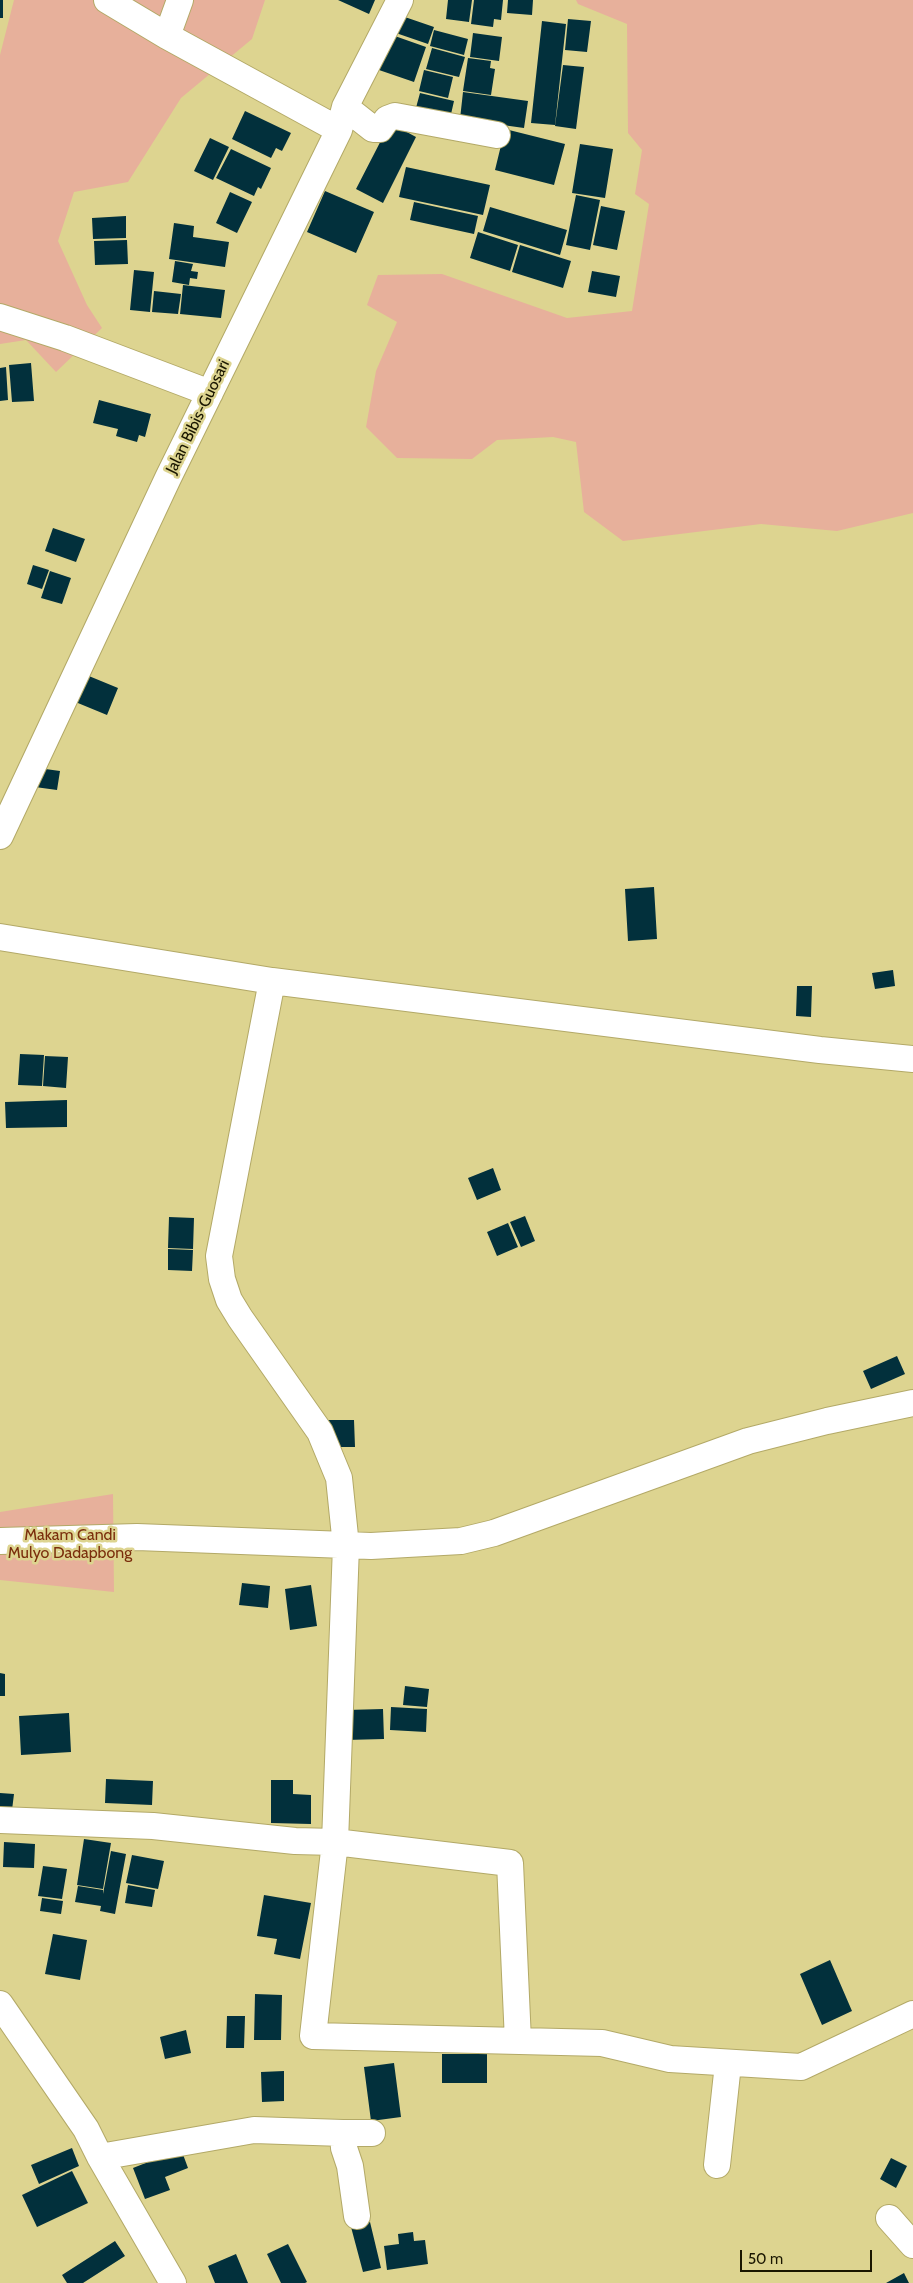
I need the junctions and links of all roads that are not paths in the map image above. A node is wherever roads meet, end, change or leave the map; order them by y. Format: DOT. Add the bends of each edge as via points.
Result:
graph roads {
  1 [pos="107,0"];
  2 [pos="180,0"];
  3 [pos="400,0"];
  4 [pos="167,36"];
  5 [pos="342,118"];
  6 [pos="497,135"];
  7 [pos="0,317"];
  8 [pos="210,393"];
  9 [pos="0,836"];
  10 [pos="0,937"];
  11 [pos="272,981"];
  12 [pos="913,1059"];
  13 [pos="913,1403"];
  14 [pos="0,1541"];
  15 [pos="346,1546"];
  16 [pos="0,1820"];
  17 [pos="335,1842"];
  18 [pos="0,2004"];
  19 [pos="913,2014"];
  20 [pos="518,2041"];
  21 [pos="728,2064"];
  22 [pos="343,2133"];
  23 [pos="372,2133"];
  24 [pos="100,2157"];
  25 [pos="718,2165"];
  26 [pos="358,2216"];
  27 [pos="889,2218"];
  28 [pos="913,2245"];
  29 [pos="174,2283"];
  1 -- 4 [label="street"];
  2 -- 4 [label="street"];
  3 -- 5 [label="street, Jalan Bibis-Guosari"];
  4 -- 5 [label="street"];
  5 -- 6 [label="street" via="380,129 387,119 394,116"];
  5 -- 8 [label="street, Jalan Bibis-Guosari"];
  7 -- 8 [label="street"];
  8 -- 9 [label="street, Jalan Bibis-Guosari"];
  10 -- 11 [label="street"];
  11 -- 12 [label="street"];
  11 -- 15 [label="street" via="219,1256 222,1279 240,1318 324,1439 339,1478"];
  13 -- 15 [label="street" via="748,1441 494,1533 460,1541"];
  14 -- 15 [label="street" via="137,1538"];
  15 -- 17 [label="street"];
  16 -- 17 [label="street" via="153,1826 295,1841"];
  17 -- 20 [label="street" via="510,1863"];
  17 -- 20 [label="street" via="313,2036"];
  18 -- 24 [label="street" via="86,2130"];
  19 -- 21 [label="street" via="801,2067"];
  20 -- 21 [label="street" via="602,2043 670,2059"];
  21 -- 25 [label="street"];
  22 -- 23 [label="street"];
  22 -- 24 [label="street" via="254,2130"];
  22 -- 26 [label="street"];
  24 -- 29 [label="street"];
  27 -- 28 [label="street"];
}
